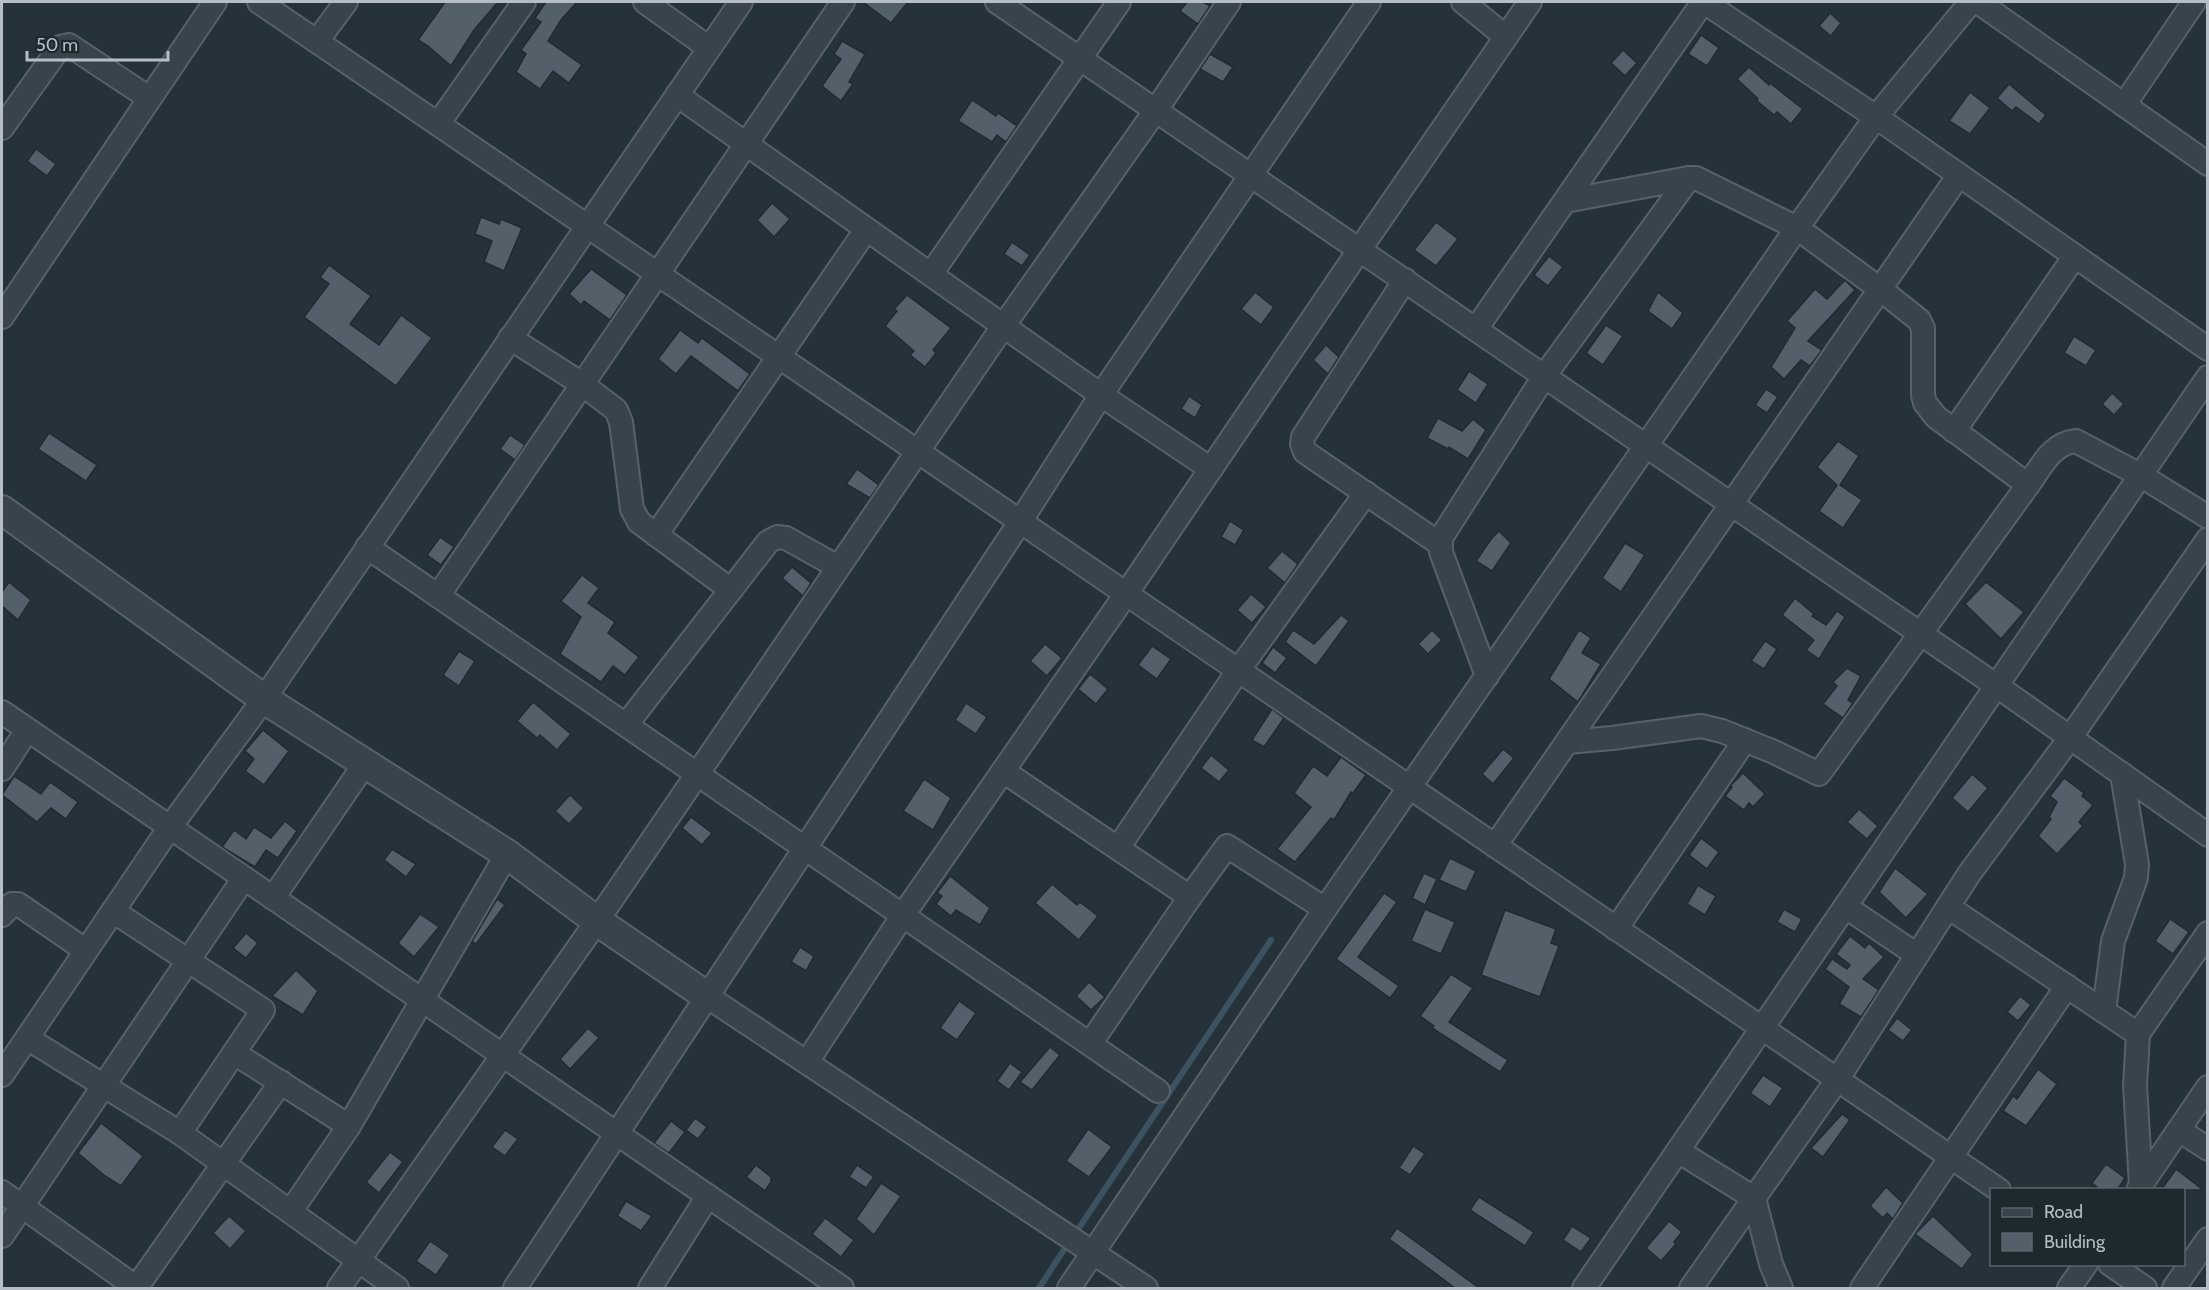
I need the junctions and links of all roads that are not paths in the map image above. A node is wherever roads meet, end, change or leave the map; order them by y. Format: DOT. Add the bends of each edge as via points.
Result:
graph roads {
  1 [pos="215,2"];
  2 [pos="260,2"];
  3 [pos="346,2"];
  4 [pos="524,2"];
  5 [pos="645,2"];
  6 [pos="741,2"];
  7 [pos="843,2"];
  8 [pos="997,2"];
  9 [pos="1119,2"];
  10 [pos="1229,2"];
  11 [pos="1369,2"];
  12 [pos="1463,2"];
  13 [pos="1530,2"];
  14 [pos="1704,2"];
  15 [pos="1971,2"];
  16 [pos="1978,2"];
  17 [pos="2194,2"];
  18 [pos="1506,37"];
  19 [pos="317,41"];
  20 [pos="709,48"];
  21 [pos="1079,59"];
  22 [pos="676,95"];
  23 [pos="149,98"];
  24 [pos="2124,105"];
  25 [pos="1156,110"];
  26 [pos="5,114"];
  27 [pos="1876,117"];
  28 [pos="438,123"];
  29 [pos="746,144"];
  30 [pos="2208,164"];
  31 [pos="1252,175"];
  32 [pos="1959,175"];
  33 [pos="1689,178"];
  34 [pos="1565,201"];
  35 [pos="587,225"];
  36 [pos="1797,228"];
  37 [pos="866,230"];
  38 [pos="1360,249"];
  39 [pos="2075,256"];
  40 [pos="657,273"];
  41 [pos="931,274"];
  42 [pos="1405,280"];
  43 [pos="1880,289"];
  44 [pos="4,308"];
  45 [pos="1004,325"];
  46 [pos="1476,329"];
  47 [pos="510,338"];
  48 [pos="2208,349"];
  49 [pos="780,355"];
  50 [pos="1545,375"];
  51 [pos="2208,377"];
  52 [pos="582,384"];
  53 [pos="1101,395"];
  54 [pos="1954,431"];
  55 [pos="1645,445"];
  56 [pos="918,452"];
  57 [pos="1211,469"];
  58 [pos="2140,475"];
  59 [pos="2028,484"];
  60 [pos="1366,493"];
  61 [pos="1732,503"];
  62 [pos="2,510"];
  63 [pos="2208,517"];
  64 [pos="1020,522"];
  65 [pos="656,535"];
  66 [pos="2208,539"];
  67 [pos="1440,544"];
  68 [pos="367,547"];
  69 [pos="838,567"];
  70 [pos="731,590"];
  71 [pos="1126,594"];
  72 [pos="438,596"];
  73 [pos="1920,633"];
  74 [pos="1238,670"];
  75 [pos="1487,676"];
  76 [pos="1998,686"];
  77 [pos="264,699"];
  78 [pos="2,712"];
  79 [pos="626,725"];
  80 [pos="27,730"];
  81 [pos="2070,738"];
  82 [pos="1745,740"];
  83 [pos="1567,742"];
  84 [pos="364,765"];
  85 [pos="2,769"];
  86 [pos="1003,771"];
  87 [pos="697,774"];
  88 [pos="2122,774"];
  89 [pos="1410,788"];
  90 [pos="170,828"];
  91 [pos="2208,835"];
  92 [pos="1495,846"];
  93 [pos="806,848"];
  94 [pos="1118,848"];
  95 [pos="507,854"];
  96 [pos="244,878"];
  97 [pos="1190,897"];
  98 [pos="273,898"];
  99 [pos="1846,907"];
  100 [pos="1948,907"];
  101 [pos="1325,909"];
  102 [pos="112,911"];
  103 [pos="2,915"];
  104 [pos="903,915"];
  105 [pos="597,921"];
  106 [pos="1616,929"];
  107 [pos="2208,933"];
  108 [pos="85,950"];
  109 [pos="1917,955"];
  110 [pos="189,961"];
  111 [pos="2067,986"];
  112 [pos="708,997"];
  113 [pos="423,999"];
  114 [pos="2104,1011"];
  115 [pos="1762,1029"];
  116 [pos="2138,1034"];
  117 [pos="27,1038"];
  118 [pos="1090,1044"];
  119 [pos="234,1053"];
  120 [pos="502,1056"];
  121 [pos="807,1062"];
  122 [pos="2,1075"];
  123 [pos="1837,1080"];
  124 [pos="281,1082"];
  125 [pos="104,1085"];
  126 [pos="2208,1087"];
  127 [pos="1158,1091"];
  128 [pos="349,1126"];
  129 [pos="2179,1130"];
  130 [pos="180,1133"];
  131 [pos="616,1134"];
  132 [pos="2208,1149"];
  133 [pos="1678,1151"];
  134 [pos="1951,1157"];
  135 [pos="224,1162"];
  136 [pos="2139,1187"];
  137 [pos="1996,1188"];
  138 [pos="2,1192"];
  139 [pos="708,1197"];
  140 [pos="1754,1198"];
  141 [pos="21,1206"];
  142 [pos="291,1211"];
  143 [pos="2,1236"];
  144 [pos="2208,1239"];
  145 [pos="1092,1253"];
  146 [pos="358,1261"];
  147 [pos="2085,1266"];
  148 [pos="2113,1266"];
  149 [pos="136,1288"];
  150 [pos="339,1288"];
  151 [pos="397,1288"];
  152 [pos="515,1288"];
  153 [pos="650,1288"];
  154 [pos="842,1288"];
  155 [pos="1069,1288"];
  156 [pos="1146,1288"];
  157 [pos="1584,1288"];
  158 [pos="1691,1288"];
  159 [pos="1781,1288"];
  160 [pos="1862,1288"];
  161 [pos="2069,1288"];
  162 [pos="2145,1288"];
  163 [pos="2174,1288"];
  1 -- 23 [label="street"];
  2 -- 19 [label="street"];
  3 -- 19 [label="street"];
  4 -- 28 [label="street"];
  5 -- 20 [label="street"];
  6 -- 20 [label="street"];
  7 -- 29 [label="street"];
  8 -- 21 [label="street"];
  9 -- 21 [label="street"];
  10 -- 25 [label="street"];
  11 -- 31 [label="street"];
  12 -- 18 [label="street"];
  13 -- 18 [label="street"];
  14 -- 27 [label="street"];
  14 -- 34 [label="street"];
  15 -- 27 [label="street"];
  16 -- 24 [label="street"];
  17 -- 24 [label="street"];
  18 -- 38 [label="street"];
  19 -- 28 [label="street"];
  20 -- 22 [label="street"];
  21 -- 25 [label="street"];
  21 -- 41 [label="street"];
  22 -- 29 [label="street"];
  22 -- 35 [label="street"];
  23 -- 26 [label="street" via="64,45"];
  23 -- 44 [label="street"];
  24 -- 30 [label="street"];
  25 -- 31 [label="street"];
  25 -- 45 [label="street"];
  27 -- 32 [label="street"];
  27 -- 36 [label="street"];
  28 -- 35 [label="street"];
  29 -- 37 [label="street"];
  29 -- 40 [label="street"];
  31 -- 38 [label="street"];
  31 -- 53 [label="street"];
  32 -- 39 [label="street"];
  32 -- 43 [label="street"];
  33 -- 34 [label="street"];
  33 -- 36 [label="street" via="1704,181"];
  33 -- 50 [label="street"];
  34 -- 46 [label="street"];
  35 -- 40 [label="street"];
  35 -- 47 [label="street"];
  36 -- 43 [label="street"];
  36 -- 55 [label="street"];
  37 -- 41 [label="street"];
  37 -- 49 [label="street"];
  38 -- 42 [label="street"];
  38 -- 57 [label="street"];
  39 -- 48 [label="street"];
  39 -- 54 [label="street"];
  40 -- 49 [label="street"];
  40 -- 52 [label="street"];
  41 -- 45 [label="street"];
  42 -- 46 [label="street"];
  42 -- 60 [label="street" via="1303,436 1305,452"];
  43 -- 54 [label="street" via="1919,320 1923,328 1925,403"];
  43 -- 61 [label="street"];
  45 -- 53 [label="street"];
  45 -- 56 [label="street"];
  46 -- 50 [label="street"];
  47 -- 52 [label="street"];
  47 -- 68 [label="street"];
  49 -- 56 [label="street"];
  49 -- 65 [label="street"];
  50 -- 55 [label="street"];
  50 -- 67 [label="street"];
  51 -- 58 [label="street"];
  52 -- 65 [label="street" via="619,416 632,509 639,522"];
  52 -- 72 [label="street"];
  53 -- 57 [label="street"];
  53 -- 64 [label="street"];
  54 -- 59 [label="street"];
  55 -- 61 [label="street"];
  55 -- 75 [label="street"];
  56 -- 64 [label="street"];
  56 -- 69 [label="street"];
  57 -- 71 [label="street"];
  58 -- 59 [label="street" via="2076,441 2055,448"];
  58 -- 63 [label="street"];
  58 -- 76 [label="street"];
  59 -- 73 [label="street"];
  60 -- 67 [label="street"];
  60 -- 74 [label="street"];
  61 -- 73 [label="street"];
  61 -- 83 [label="street"];
  62 -- 77 [label="street"];
  64 -- 71 [label="street"];
  64 -- 93 [label="street"];
  65 -- 70 [label="street"];
  66 -- 81 [label="street"];
  67 -- 75 [label="street"];
  68 -- 72 [label="street"];
  68 -- 77 [label="street"];
  69 -- 70 [label="street" via="786,538 777,537 768,542"];
  69 -- 87 [label="street"];
  70 -- 79 [label="street"];
  71 -- 74 [label="street"];
  71 -- 86 [label="street"];
  72 -- 79 [label="street"];
  73 -- 76 [label="street"];
  73 -- 82 [label="street" via="1818,774"];
  74 -- 89 [label="street"];
  74 -- 94 [label="street"];
  75 -- 89 [label="street"];
  76 -- 81 [label="street"];
  76 -- 99 [label="street"];
  77 -- 84 [label="street"];
  77 -- 90 [label="street"];
  78 -- 80 [label="street"];
  79 -- 87 [label="street"];
  80 -- 85 [label="street"];
  80 -- 90 [label="street"];
  81 -- 88 [label="street"];
  81 -- 100 [label="street"];
  82 -- 83 [label="street" via="1701,726"];
  82 -- 106 [label="street"];
  83 -- 92 [label="street"];
  84 -- 95 [label="street"];
  84 -- 98 [label="street"];
  86 -- 94 [label="street"];
  86 -- 104 [label="street"];
  87 -- 93 [label="street"];
  87 -- 105 [label="street"];
  88 -- 91 [label="street"];
  88 -- 114 [label="street" via="2136,878 2113,941"];
  89 -- 92 [label="street"];
  89 -- 101 [label="street"];
  90 -- 96 [label="street"];
  90 -- 102 [label="street"];
  92 -- 106 [label="street"];
  93 -- 104 [label="street"];
  93 -- 112 [label="street"];
  94 -- 97 [label="street"];
  95 -- 105 [label="street"];
  95 -- 113 [label="street"];
  96 -- 98 [label="street"];
  96 -- 110 [label="street"];
  97 -- 101 [label="street" via="1227,846"];
  97 -- 118 [label="street"];
  98 -- 113 [label="street"];
  99 -- 109 [label="street"];
  99 -- 115 [label="street"];
  100 -- 109 [label="street"];
  100 -- 111 [label="street"];
  101 -- 145 [label="street"];
  102 -- 108 [label="street"];
  102 -- 110 [label="street"];
  103 -- 108 [label="street" via="12,904 18,904"];
  104 -- 118 [label="street"];
  104 -- 121 [label="street"];
  105 -- 112 [label="street"];
  105 -- 120 [label="street"];
  106 -- 115 [label="street"];
  107 -- 116 [label="street"];
  108 -- 117 [label="street"];
  109 -- 123 [label="street"];
  110 -- 119 [label="street" via="263,1010"];
  110 -- 125 [label="street"];
  111 -- 114 [label="street"];
  111 -- 134 [label="street"];
  112 -- 121 [label="street"];
  112 -- 131 [label="street"];
  113 -- 120 [label="street"];
  113 -- 128 [label="street"];
  114 -- 116 [label="street"];
  115 -- 123 [label="street"];
  115 -- 133 [label="street"];
  116 -- 136 [label="street" via="2135,1086"];
  117 -- 122 [label="street"];
  117 -- 125 [label="street"];
  118 -- 127 [label="street"];
  119 -- 124 [label="street"];
  119 -- 130 [label="street"];
  120 -- 131 [label="street"];
  120 -- 146 [label="street"];
  121 -- 145 [label="street"];
  123 -- 134 [label="street"];
  123 -- 140 [label="street"];
  124 -- 128 [label="street"];
  124 -- 135 [label="street"];
  125 -- 130 [label="street"];
  125 -- 141 [label="street"];
  126 -- 129 [label="street"];
  128 -- 142 [label="street"];
  129 -- 132 [label="street"];
  129 -- 136 [label="street"];
  130 -- 135 [label="street"];
  131 -- 139 [label="street"];
  131 -- 152 [label="street"];
  133 -- 140 [label="street"];
  133 -- 157 [label="street"];
  134 -- 137 [label="street"];
  134 -- 160 [label="street"];
  135 -- 142 [label="street"];
  135 -- 149 [label="street"];
  138 -- 141 [label="street"];
  139 -- 153 [label="street"];
  139 -- 154 [label="street"];
  140 -- 158 [label="street"];
  140 -- 159 [label="street"];
  141 -- 143 [label="street"];
  141 -- 149 [label="street"];
  142 -- 146 [label="street"];
  144 -- 163 [label="street"];
  145 -- 155 [label="street"];
  145 -- 156 [label="street"];
  146 -- 150 [label="street"];
  146 -- 151 [label="street"];
  147 -- 161 [label="street"];
  148 -- 162 [label="street"];
}
